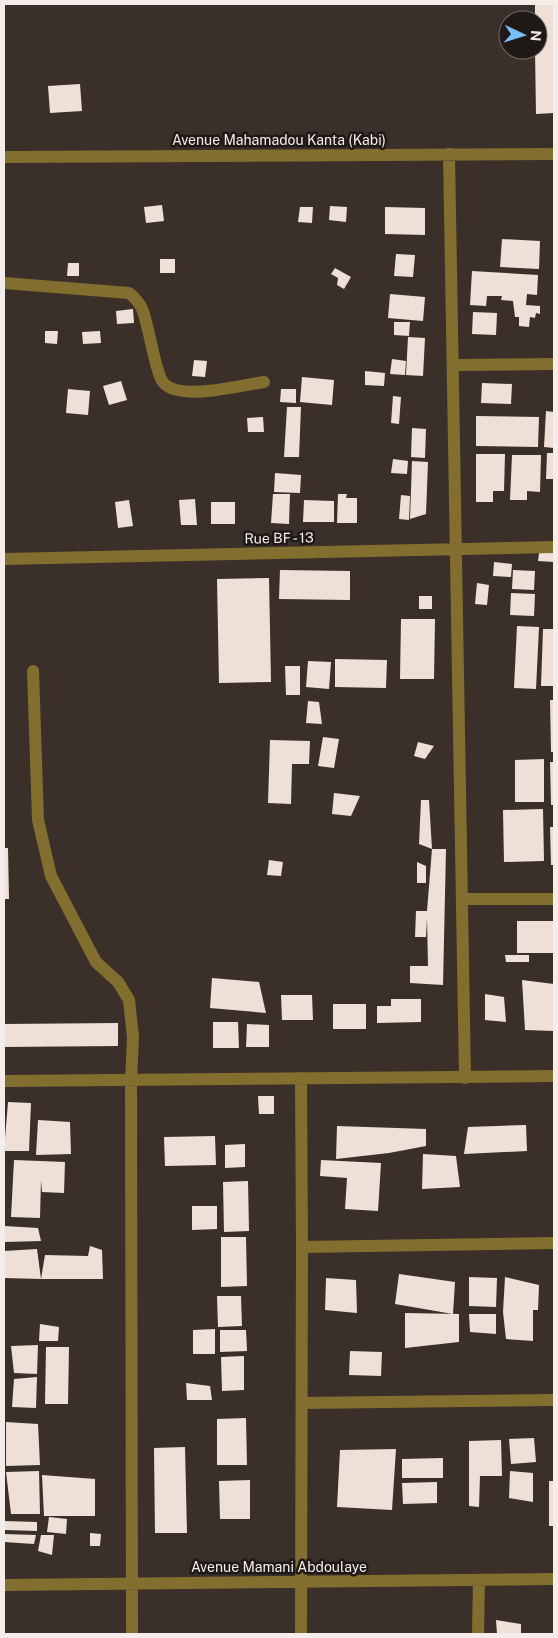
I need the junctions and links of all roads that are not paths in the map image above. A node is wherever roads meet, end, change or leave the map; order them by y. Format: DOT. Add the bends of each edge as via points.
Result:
graph roads {
  1 [pos="449,154"];
  2 [pos="554,154"];
  3 [pos="4,157"];
  4 [pos="4,283"];
  5 [pos="554,364"];
  6 [pos="453,365"];
  7 [pos="264,382"];
  8 [pos="554,547"];
  9 [pos="456,549"];
  10 [pos="4,559"];
  11 [pos="34,671"];
  12 [pos="462,899"];
  13 [pos="554,899"];
  14 [pos="554,1076"];
  15 [pos="301,1078"];
  16 [pos="465,1078"];
  17 [pos="131,1080"];
  18 [pos="4,1081"];
  19 [pos="554,1243"];
  20 [pos="302,1247"];
  21 [pos="554,1400"];
  22 [pos="302,1403"];
  23 [pos="554,1579"];
  24 [pos="479,1580"];
  25 [pos="301,1582"];
  26 [pos="132,1583"];
  27 [pos="4,1585"];
  28 [pos="132,1634"];
  29 [pos="301,1634"];
  30 [pos="478,1634"];
  1 -- 2 [label="street, Avenue Mahamadou Kanta (Kabi)"];
  1 -- 3 [label="street, Avenue Mahamadou Kanta (Kabi)"];
  1 -- 6 [label="street"];
  4 -- 7 [label="street" via="129,293 139,301 145,316 161,380 172,389 192,393"];
  5 -- 6 [label="street"];
  6 -- 9 [label="street"];
  8 -- 9 [label="street, Rue BF - 13"];
  9 -- 10 [label="street, Rue BF - 13"];
  9 -- 12 [label="street"];
  11 -- 17 [label="street" via="38,820 51,876 96,962 118,982 129,1000 133,1037"];
  12 -- 13 [label="street"];
  12 -- 16 [label="street"];
  14 -- 16 [label="street"];
  15 -- 16 [label="street"];
  15 -- 17 [label="street"];
  15 -- 20 [label="street"];
  17 -- 18 [label="street"];
  17 -- 26 [label="street"];
  19 -- 20 [label="street"];
  20 -- 22 [label="street"];
  21 -- 22 [label="street"];
  22 -- 25 [label="street"];
  23 -- 24 [label="street, Avenue Mamani Abdoulaye"];
  24 -- 25 [label="street, Avenue Mamani Abdoulaye"];
  24 -- 30 [label="street"];
  25 -- 26 [label="street, Avenue Mamani Abdoulaye"];
  25 -- 29 [label="street"];
  26 -- 27 [label="street, Avenue Mamani Abdoulaye"];
  26 -- 28 [label="street"];
}
